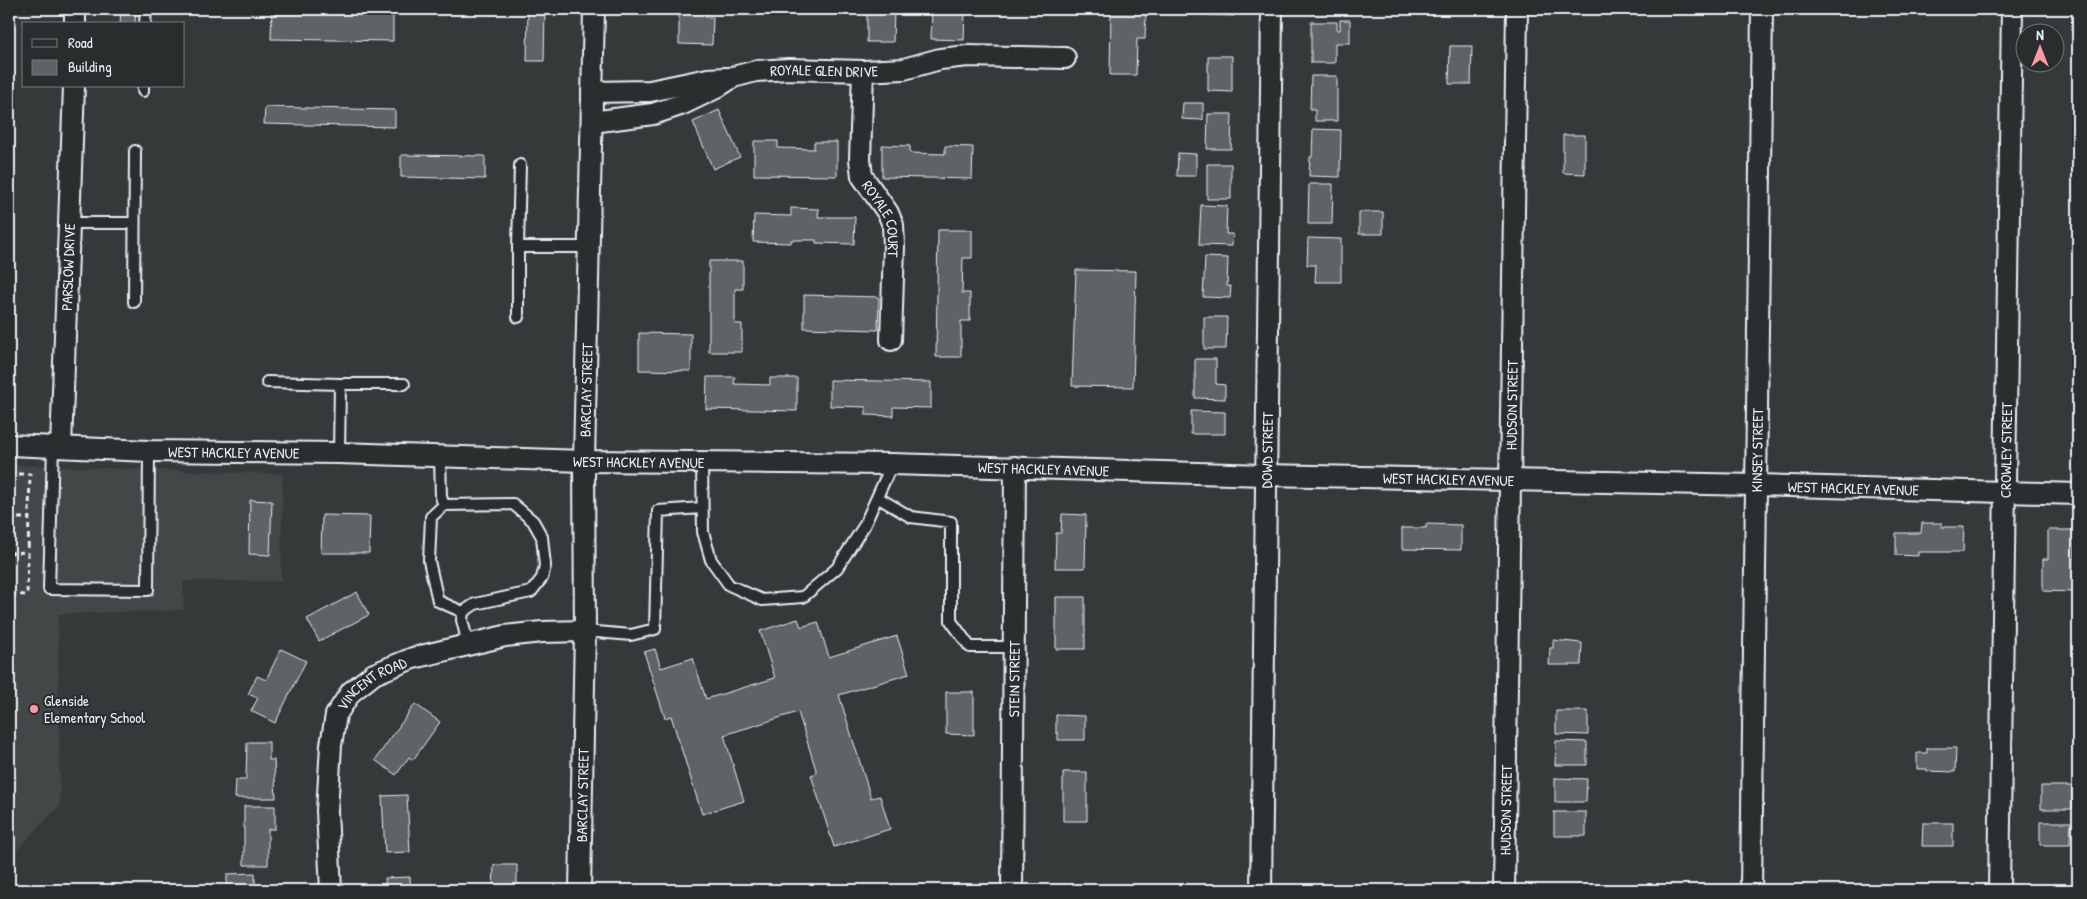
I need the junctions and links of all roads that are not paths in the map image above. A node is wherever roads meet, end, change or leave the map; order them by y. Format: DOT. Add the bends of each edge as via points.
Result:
graph roads {
  1 [pos="75,9"];
  2 [pos="146,9"];
  3 [pos="594,9"];
  4 [pos="1272,9"];
  5 [pos="1517,9"];
  6 [pos="1762,9"];
  7 [pos="2012,9"];
  8 [pos="75,22"];
  9 [pos="145,22"];
  10 [pos="1066,58"];
  11 [pos="862,71"];
  12 [pos="733,77"];
  13 [pos="74,88"];
  14 [pos="592,92"];
  15 [pos="592,122"];
  16 [pos="135,151"];
  17 [pos="520,165"];
  18 [pos="69,223"];
  19 [pos="134,223"];
  20 [pos="518,247"];
  21 [pos="589,247"];
  22 [pos="134,302"];
  23 [pos="518,316"];
  24 [pos="891,340"];
  25 [pos="267,382"];
  26 [pos="340,384"];
  27 [pos="404,384"];
  28 [pos="9,445"];
  29 [pos="57,446"];
  30 [pos="149,451"];
  31 [pos="339,453"];
  32 [pos="440,456"];
  33 [pos="584,461"];
  34 [pos="702,463"];
  35 [pos="892,464"];
  36 [pos="1016,467"];
  37 [pos="1265,475"];
  38 [pos="1510,480"];
  39 [pos="1756,484"];
  40 [pos="2004,492"];
  41 [pos="2078,494"];
  42 [pos="877,497"];
  43 [pos="444,505"];
  44 [pos="702,508"];
  45 [pos="463,612"];
  46 [pos="585,632"];
  47 [pos="468,644"];
  48 [pos="1014,647"];
  49 [pos="330,890"];
  50 [pos="580,890"];
  51 [pos="1012,890"];
  52 [pos="1261,890"];
  53 [pos="1504,890"];
  54 [pos="1751,890"];
  55 [pos="1999,890"];
  1 -- 8 [label="street"];
  2 -- 9 [label="lane"];
  3 -- 14 [label="street, BARCLAY STREET"];
  4 -- 37 [label="street, DOWD STREET"];
  5 -- 38 [label="street, HUDSON STREET"];
  6 -- 39 [label="street, KINSEY STREET"];
  7 -- 40 [label="street, CROWLEY STREET"];
  10 -- 11 [label="street, ROYALE GLEN DRIVE" via="968,56 904,68"];
  11 -- 12 [label="street, ROYALE GLEN DRIVE" via="756,71"];
  11 -- 24 [label="street, ROYALE COURT" via="862,176 893,225"];
  12 -- 14 [label="street" via="650,91"];
  12 -- 15 [label="street, ROYALE GLEN DRIVE" via="683,104 653,114"];
  13 -- 18 [label="street, PARSLOW DRIVE"];
  14 -- 15 [label="street, BARCLAY STREET"];
  15 -- 21 [label="street, BARCLAY STREET"];
  16 -- 19 [label="lane"];
  17 -- 20 [label="lane"];
  18 -- 19 [label="lane"];
  18 -- 29 [label="street, PARSLOW DRIVE"];
  19 -- 22 [label="lane"];
  20 -- 21 [label="lane"];
  20 -- 23 [label="lane"];
  21 -- 33 [label="street, BARCLAY STREET"];
  25 -- 26 [label="lane"];
  26 -- 27 [label="lane"];
  26 -- 31 [label="lane"];
  28 -- 29 [label="street, WEST HACKLEY AVENUE"];
  29 -- 30 [label="street, WEST HACKLEY AVENUE"];
  29 -- 30 [label="lane" via="49,590 148,590"];
  30 -- 31 [label="street, WEST HACKLEY AVENUE"];
  31 -- 32 [label="street, WEST HACKLEY AVENUE"];
  32 -- 33 [label="street, WEST HACKLEY AVENUE"];
  32 -- 43 [label="lane"];
  33 -- 34 [label="street, WEST HACKLEY AVENUE"];
  33 -- 46 [label="street, BARCLAY STREET"];
  34 -- 35 [label="street, WEST HACKLEY AVENUE"];
  34 -- 44 [label="lane"];
  35 -- 36 [label="street, WEST HACKLEY AVENUE"];
  35 -- 42 [label="lane"];
  36 -- 37 [label="street, WEST HACKLEY AVENUE"];
  36 -- 48 [label="street, STEIN STREET"];
  37 -- 38 [label="street, WEST HACKLEY AVENUE"];
  37 -- 52 [label="street, DOWD STREET"];
  38 -- 39 [label="street, WEST HACKLEY AVENUE"];
  38 -- 53 [label="street, HUDSON STREET"];
  39 -- 40 [label="street, WEST HACKLEY AVENUE"];
  39 -- 54 [label="street, KINSEY STREET"];
  40 -- 41 [label="street, WEST HACKLEY AVENUE"];
  40 -- 55 [label="street, CROWLEY STREET"];
  42 -- 44 [label="lane" via="864,526 837,568 803,597 770,600 762,600 728,585 711,560 703,532"];
  42 -- 48 [label="lane" via="911,517 951,522 951,621 970,647"];
  43 -- 45 [label="lane" via="431,517 429,561 438,601"];
  43 -- 45 [label="lane" via="513,504 533,521 542,537 545,566 542,578 531,592 475,604"];
  44 -- 46 [label="lane" via="658,511 655,629 631,635"];
  45 -- 47 [label="lane"];
  46 -- 47 [label="street, VINCENT ROAD" via="542,632"];
  46 -- 50 [label="street, BARCLAY STREET"];
  47 -- 49 [label="street, VINCENT ROAD" via="413,658 374,674 351,692 336,716 331,745 328,810"];
  48 -- 51 [label="street, STEIN STREET"];
}
